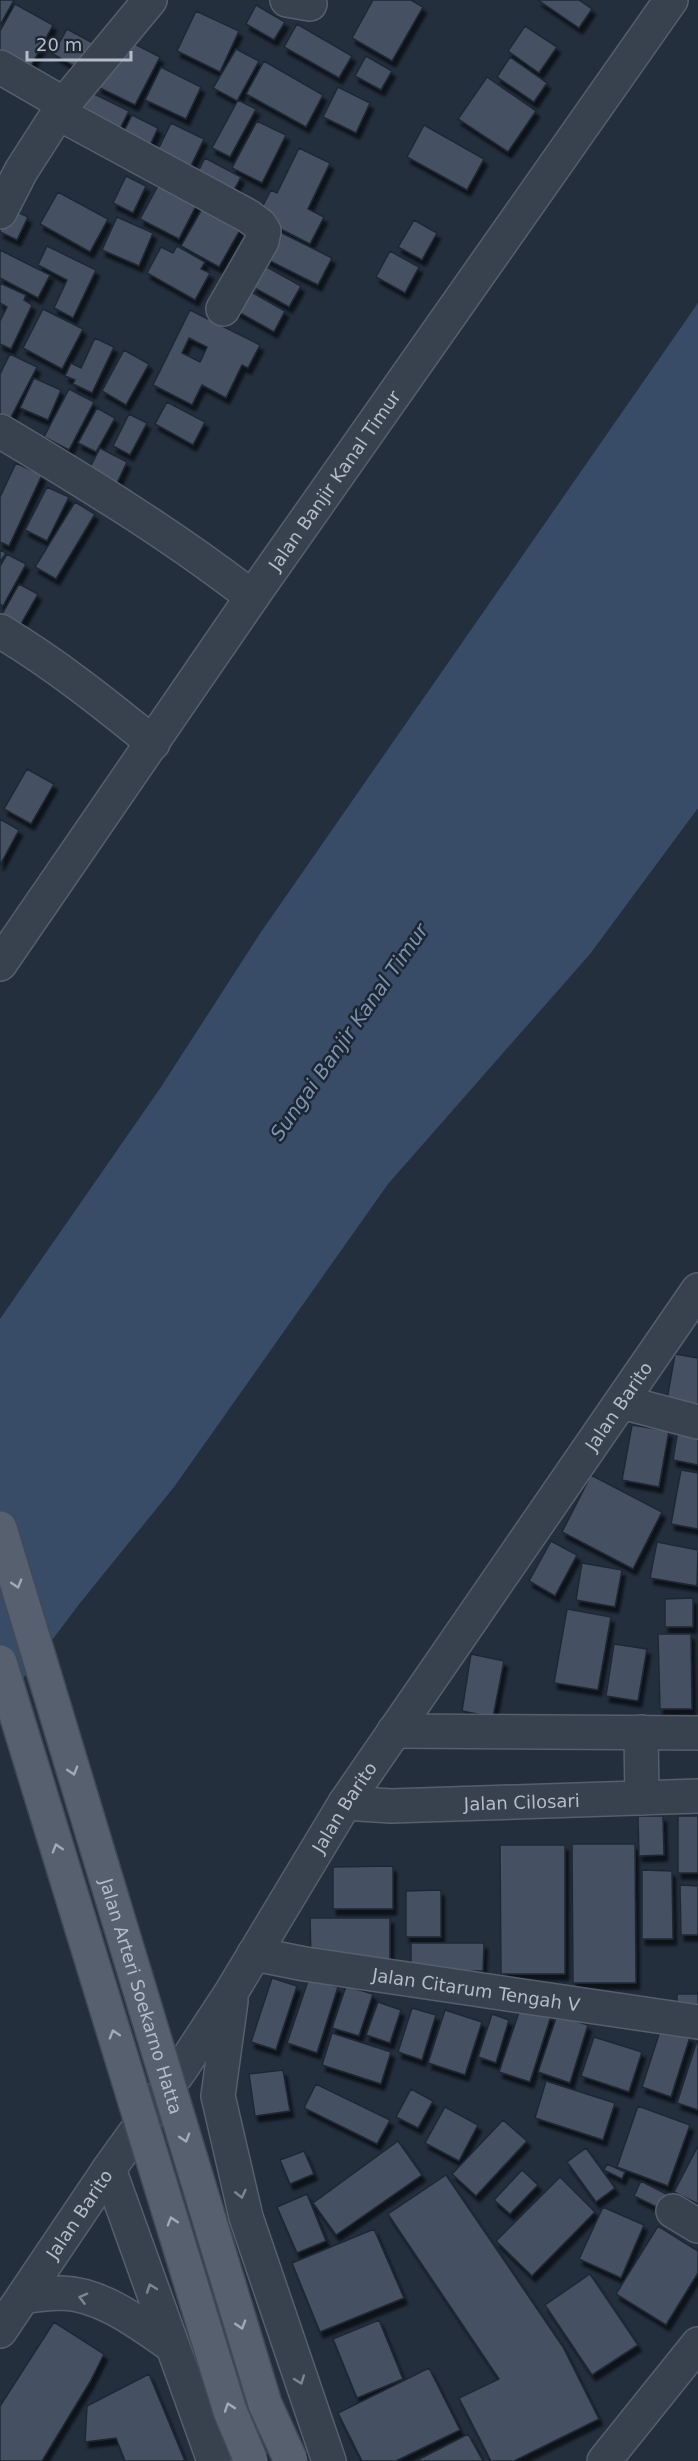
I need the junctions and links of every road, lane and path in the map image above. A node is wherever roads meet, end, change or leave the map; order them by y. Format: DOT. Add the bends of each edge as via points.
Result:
graph roads {
  1 [pos="150,0"];
  2 [pos="671,0"];
  3 [pos="0,67"];
  4 [pos="61,109"];
  5 [pos="0,212"];
  6 [pos="223,309"];
  7 [pos="0,431"];
  8 [pos="252,597"];
  9 [pos="0,631"];
  10 [pos="153,743"];
  11 [pos="0,963"];
  12 [pos="697,1294"];
  13 [pos="622,1402"];
  14 [pos="698,1422"];
  15 [pos="0,1528"];
  16 [pos="0,1662"];
  17 [pos="394,1731"];
  18 [pos="641,1732"];
  19 [pos="698,1733"];
  20 [pos="698,1796"];
  21 [pos="642,1798"];
  22 [pos="345,1803"];
  23 [pos="254,1954"];
  24 [pos="232,1991"];
  25 [pos="698,2022"];
  26 [pos="183,2066"];
  27 [pos="218,2096"];
  28 [pos="109,2169"];
  29 [pos="24,2296"];
  30 [pos="0,2331"];
  31 [pos="698,2344"];
  32 [pos="171,2345"];
  33 [pos="214,2461"];
  34 [pos="251,2461"];
  35 [pos="291,2461"];
  36 [pos="329,2461"];
  37 [pos="604,2461"];
  1 -- 4 [label="street"];
  2 -- 8 [label="street, Jalan Banjir Kanal Timur"];
  3 -- 4 [label="street"];
  4 -- 5 [label="street"];
  4 -- 6 [label="street" via="260,225 264,231 262,241"];
  7 -- 8 [label="street" via="134,513"];
  8 -- 10 [label="street, Jalan Banjir Kanal Timur"];
  9 -- 10 [label="street" via="33,650"];
  10 -- 11 [label="street, Jalan Banjir Kanal Timur"];
  12 -- 13 [label="street, Jalan Barito"];
  13 -- 14 [label="street"];
  13 -- 17 [label="street, Jalan Barito"];
  15 -- 35 [label="main road, Jalan Arteri Soekarno Hatta, one-way, bridge" via="265,2404"];
  34 -- 16 [label="main road, Jalan Arteri Soekarno Hatta, one-way, bridge" via="227,2399"];
  17 -- 18 [label="street"];
  17 -- 22 [label="street, Jalan Barito"];
  18 -- 19 [label="street"];
  18 -- 21 [label="street"];
  20 -- 21 [label="street, Jalan Cilosari"];
  21 -- 22 [label="street, Jalan Cilosari" via="391,1806"];
  22 -- 23 [label="street, Jalan Barito"];
  23 -- 24 [label="street, Jalan Barito"];
  23 -- 25 [label="street, Jalan Citarum Tengah V"];
  24 -- 26 [label="street, Jalan Barito"];
  24 -- 27 [label="street"];
  26 -- 27 [label="street"];
  26 -- 28 [label="street, Jalan Barito"];
  27 -- 36 [label="street, one-way" via="246,2217"];
  28 -- 29 [label="street, Jalan Barito"];
  32 -- 28 [label="street, one-way"];
  29 -- 30 [label="street, Jalan Barito"];
  32 -- 29 [label="street, one-way" via="98,2301 64,2293"];
  31 -- 37 [label="street"];
  32 -- 33 [label="street"];
}
